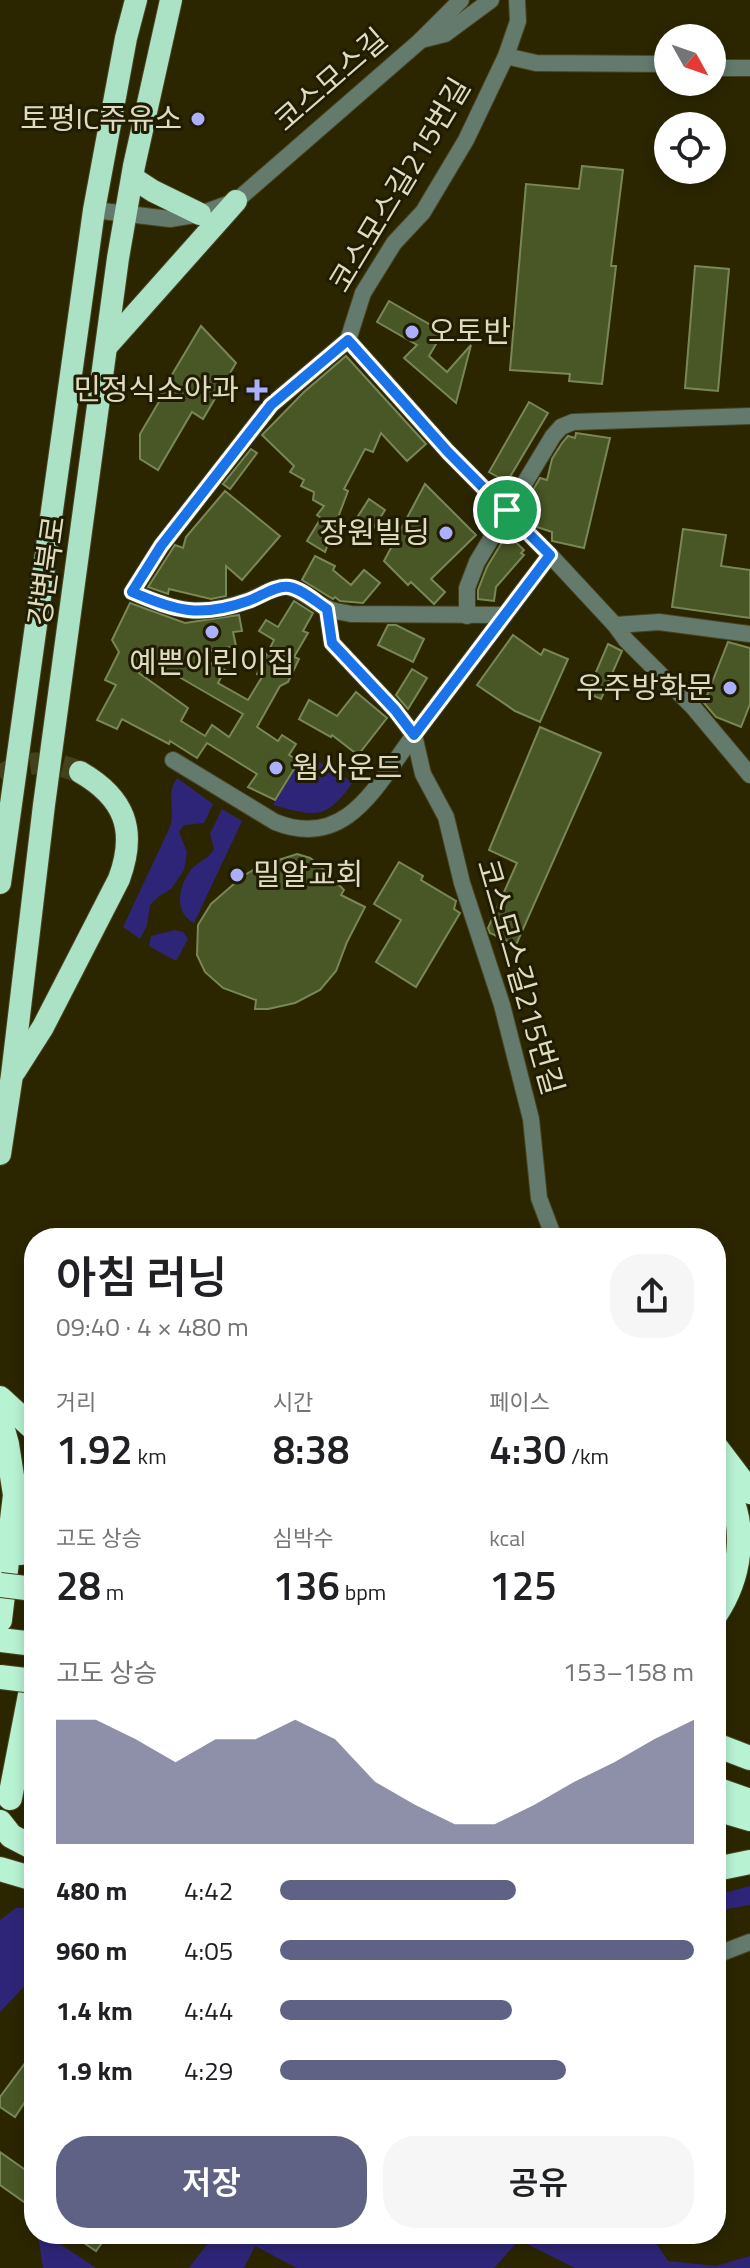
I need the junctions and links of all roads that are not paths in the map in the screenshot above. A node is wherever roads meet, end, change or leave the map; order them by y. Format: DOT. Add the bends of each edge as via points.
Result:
graph roads {
  1 [pos="136,0"];
  2 [pos="171,0"];
  3 [pos="461,0"];
  4 [pos="491,0"];
  5 [pos="517,0"];
  6 [pos="420,41"];
  7 [pos="506,56"];
  8 [pos="654,64"];
  9 [pos="726,68"];
  10 [pos="750,68"];
  11 [pos="133,178"];
  12 [pos="236,201"];
  13 [pos="94,210"];
  14 [pos="125,213"];
  15 [pos="200,214"];
  16 [pos="348,340"];
  17 [pos="107,346"];
  18 [pos="750,416"];
  19 [pos="507,510"];
  20 [pos="550,555"];
  21 [pos="327,609"];
  22 [pos="505,615"];
  23 [pos="467,616"];
  24 [pos="615,625"];
  25 [pos="750,634"];
  26 [pos="414,735"];
  27 [pos="173,760"];
  28 [pos="80,772"];
  29 [pos="750,775"];
  30 [pos="0,883"];
  31 [pos="12,1075"];
  32 [pos="0,1154"];
  33 [pos="550,1228"];
  34 [pos="0,1398"];
  35 [pos="0,1419"];
  36 [pos="24,1422"];
  37 [pos="726,1460"];
  38 [pos="726,1488"];
  39 [pos="750,1492"];
  40 [pos="24,1537"];
  41 [pos="0,1585"];
  42 [pos="24,1588"];
  43 [pos="726,1597"];
  44 [pos="0,1621"];
  45 [pos="0,1640"];
  46 [pos="24,1643"];
  47 [pos="0,1677"];
  48 [pos="24,1680"];
  49 [pos="24,1726"];
  50 [pos="726,1749"];
  51 [pos="750,1758"];
  52 [pos="726,1793"];
  53 [pos="10,1798"];
  54 [pos="750,1801"];
  55 [pos="726,1812"];
  56 [pos="750,1819"];
  57 [pos="0,1822"];
  58 [pos="24,1843"];
  59 [pos="750,1862"];
  60 [pos="726,1867"];
  61 [pos="0,1869"];
  62 [pos="24,1876"];
  63 [pos="24,1887"];
  64 [pos="0,1888"];
  65 [pos="750,1942"];
  66 [pos="726,1951"];
  1 -- 13 [label="highway"];
  2 -- 11 [label="highway, 강변북로"];
  3 -- 6 [label="street, 코스모스길"];
  4 -- 6 [label="street" via="445,34"];
  5 -- 7 [label="street, 코스모스길215번길" via="518,21"];
  6 -- 12 [label="street, 코스모스길"];
  7 -- 8 [label="street" via="545,64"];
  7 -- 16 [label="street, 코스모스길215번길" via="441,183 363,293"];
  9 -- 10 [label="street"];
  11 -- 14 [label="highway, 강변북로"];
  11 -- 15 [label="highway"];
  12 -- 15 [label="street"];
  12 -- 17 [label="highway"];
  13 -- 14 [label="street"];
  13 -- 30 [label="highway"];
  14 -- 15 [label="street" via="170,219"];
  14 -- 17 [label="highway, 강변북로"];
  16 -- 19 [label="street"];
  16 -- 21 [label="street, 코스모스길215번길" via="271,405 161,546 132,592 169,608 197,611 244,603 286,586"];
  17 -- 31 [label="highway, 강변북로"];
  18 -- 19 [label="street" via="573,422 553,436"];
  19 -- 20 [label="street"];
  19 -- 23 [label="street" via="469,580"];
  20 -- 22 [label="street"];
  20 -- 24 [label="street"];
  21 -- 23 [label="street, 코스모스길215번길"];
  21 -- 26 [label="street, 코스모스길215번길" via="332,643"];
  22 -- 23 [label="street, 코스모스길215번길"];
  22 -- 26 [label="street"];
  24 -- 25 [label="street" via="659,622"];
  24 -- 29 [label="street"];
  26 -- 27 [label="street" via="352,815 313,830 275,822"];
  26 -- 33 [label="street, 코스모스길215번길" via="423,774 446,817 502,1005 531,1119 539,1198"];
  28 -- 31 [label="highway" via="111,794 129,838 127,857 43,1027"];
  31 -- 32 [label="highway, 강변북로"];
  34 -- 36 [label="highway"];
  35 -- 44 [label="highway" via="15,1495"];
  37 -- 39 [label="highway"];
  38 -- 43 [label="highway" via="739,1544"];
  40 -- 44 [label="highway"];
  41 -- 42 [label="highway, bridge"];
  45 -- 46 [label="highway"];
  47 -- 48 [label="highway, bridge"];
  49 -- 53 [label="highway"];
  50 -- 51 [label="highway"];
  52 -- 54 [label="highway"];
  55 -- 56 [label="highway"];
  57 -- 58 [label="highway"];
  59 -- 60 [label="highway"];
  61 -- 62 [label="highway"];
  63 -- 64 [label="highway"];
  65 -- 66 [label="street"];
}
